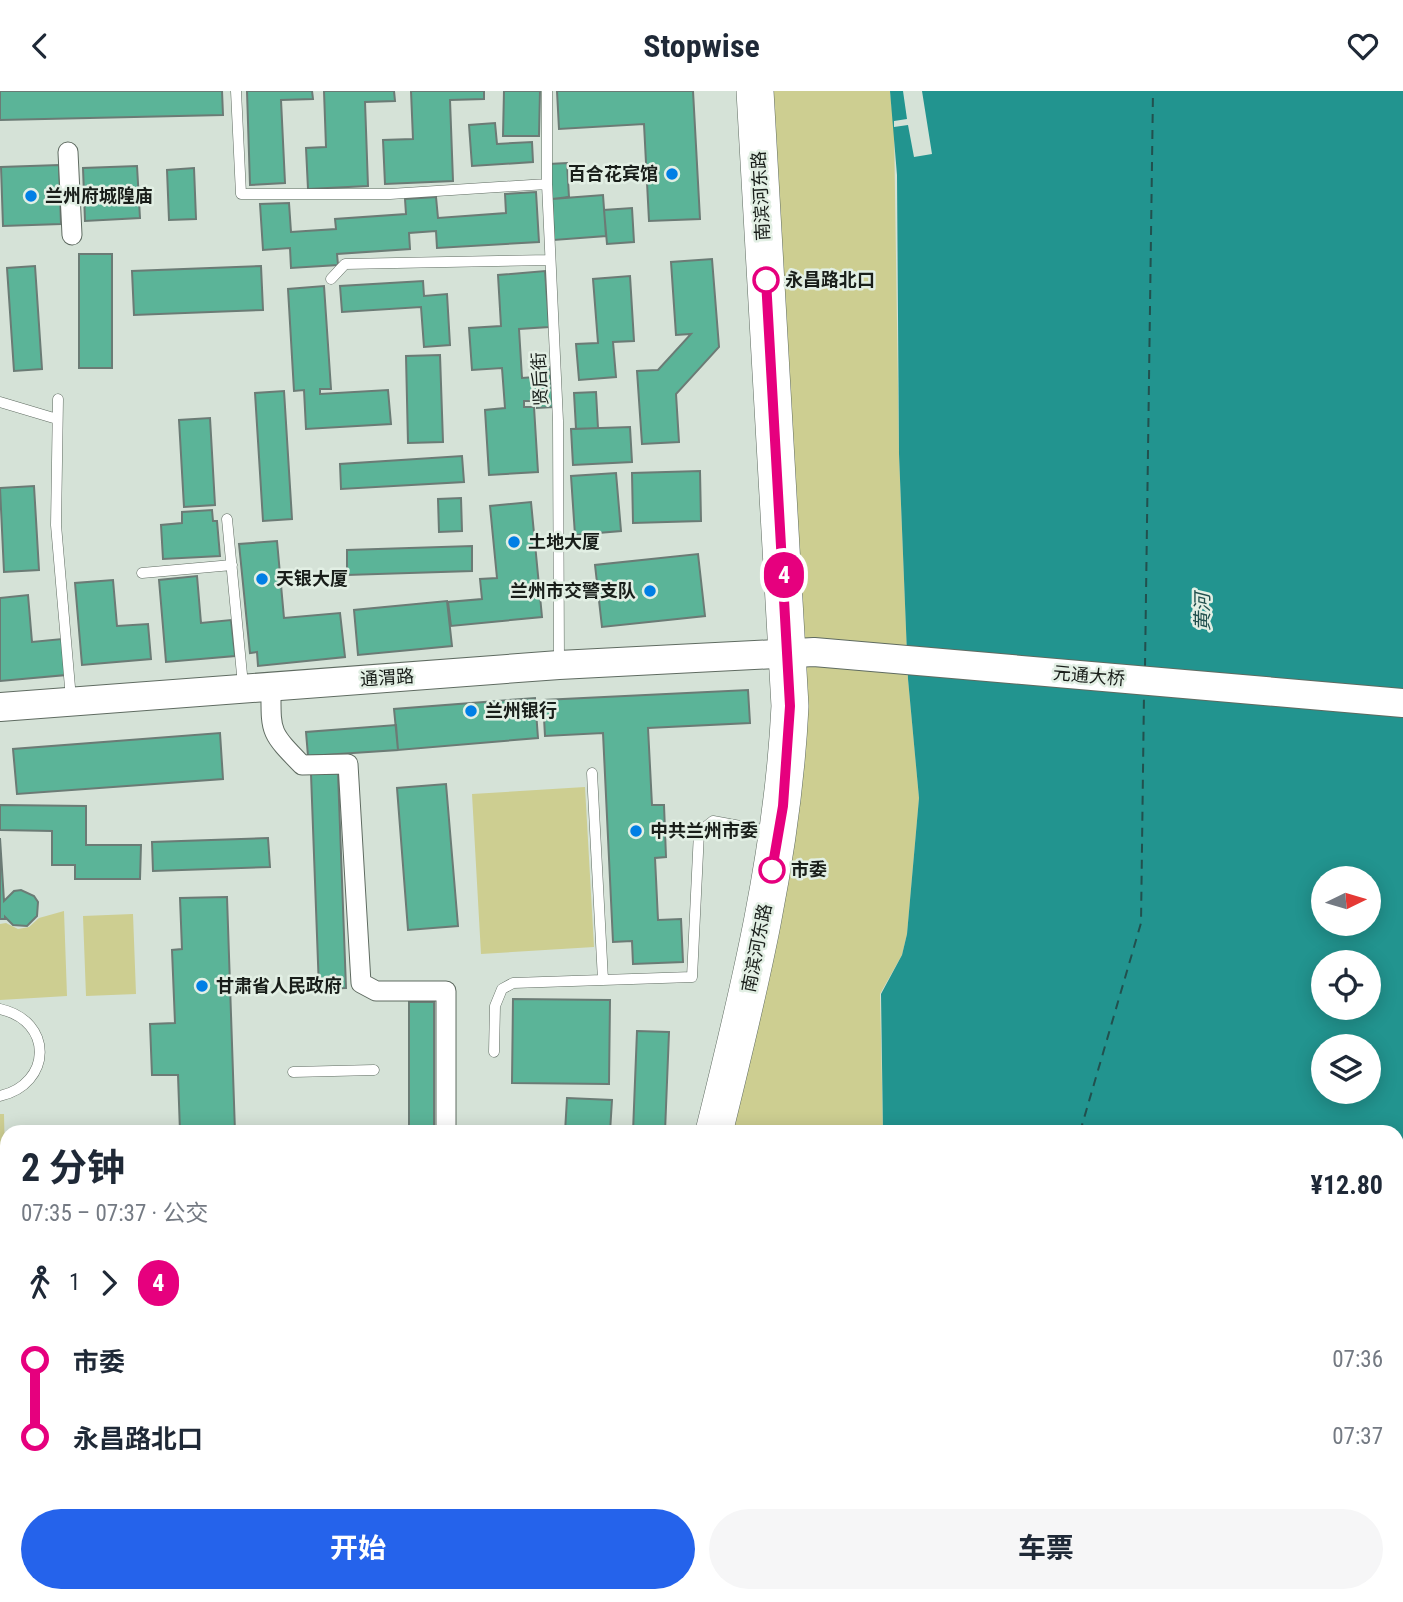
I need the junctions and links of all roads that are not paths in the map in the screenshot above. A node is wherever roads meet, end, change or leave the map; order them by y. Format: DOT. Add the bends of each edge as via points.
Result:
graph roads {
  1 [pos="236,91"];
  2 [pos="547,91"];
  3 [pos="741,91"];
  4 [pos="755,91"];
  5 [pos="68,152"];
  6 [pos="547,184"];
  7 [pos="72,235"];
  8 [pos="550,260"];
  9 [pos="331,279"];
  10 [pos="58,399"];
  11 [pos="0,402"];
  12 [pos="57,419"];
  13 [pos="228,519"];
  14 [pos="232,565"];
  15 [pos="142,573"];
  16 [pos="792,653"];
  17 [pos="559,665"];
  18 [pos="258,688"];
  19 [pos="71,702"];
  20 [pos="1403,703"];
  21 [pos="0,707"];
  22 [pos="592,773"];
  23 [pos="762,830"];
  24 [pos="603,981"];
  25 [pos="0,1009"];
  26 [pos="494,1052"];
  27 [pos="374,1070"];
  28 [pos="293,1072"];
  29 [pos="0,1096"];
  30 [pos="446,1125"];
  31 [pos="704,1125"];
  32 [pos="717,1125"];
  1 -- 6 [label="lane" via="241,194 390,194"];
  2 -- 6 [label="lane, 贤后街"];
  3 -- 16 [label="highway, 南滨河东路"];
  4 -- 16 [label="highway, 南滨河东路"];
  5 -- 7 [label="street"];
  6 -- 8 [label="lane, 贤后街"];
  8 -- 9 [label="lane" via="345,264"];
  8 -- 17 [label="lane, 贤后街" via="558,421"];
  10 -- 12 [label="lane"];
  11 -- 12 [label="lane"];
  12 -- 19 [label="lane" via="56,525"];
  13 -- 14 [label="lane"];
  14 -- 15 [label="lane"];
  14 -- 18 [label="lane"];
  16 -- 17 [label="street, 通渭路"];
  16 -- 20 [label="street, 元通大桥"];
  16 -- 23 [label="highway, 南滨河东路" via="774,706"];
  16 -- 32 [label="highway, 南滨河东路" via="779,835 757,957"];
  17 -- 18 [label="street, 通渭路"];
  18 -- 19 [label="street, 通渭路"];
  18 -- 30 [label="street" via="277,740 302,765 348,764 361,983 376,992 446,991"];
  19 -- 21 [label="street, 通渭路"];
  22 -- 24 [label="lane"];
  23 -- 24 [label="lane" via="713,821 699,832 691,977"];
  23 -- 31 [label="highway, 南滨河东路" via="750,918"];
  24 -- 26 [label="lane" via="513,983 502,989 495,1006"];
  25 -- 29 [label="lane" via="26,1019 40,1050 28,1083"];
  27 -- 28 [label="lane"];
}
